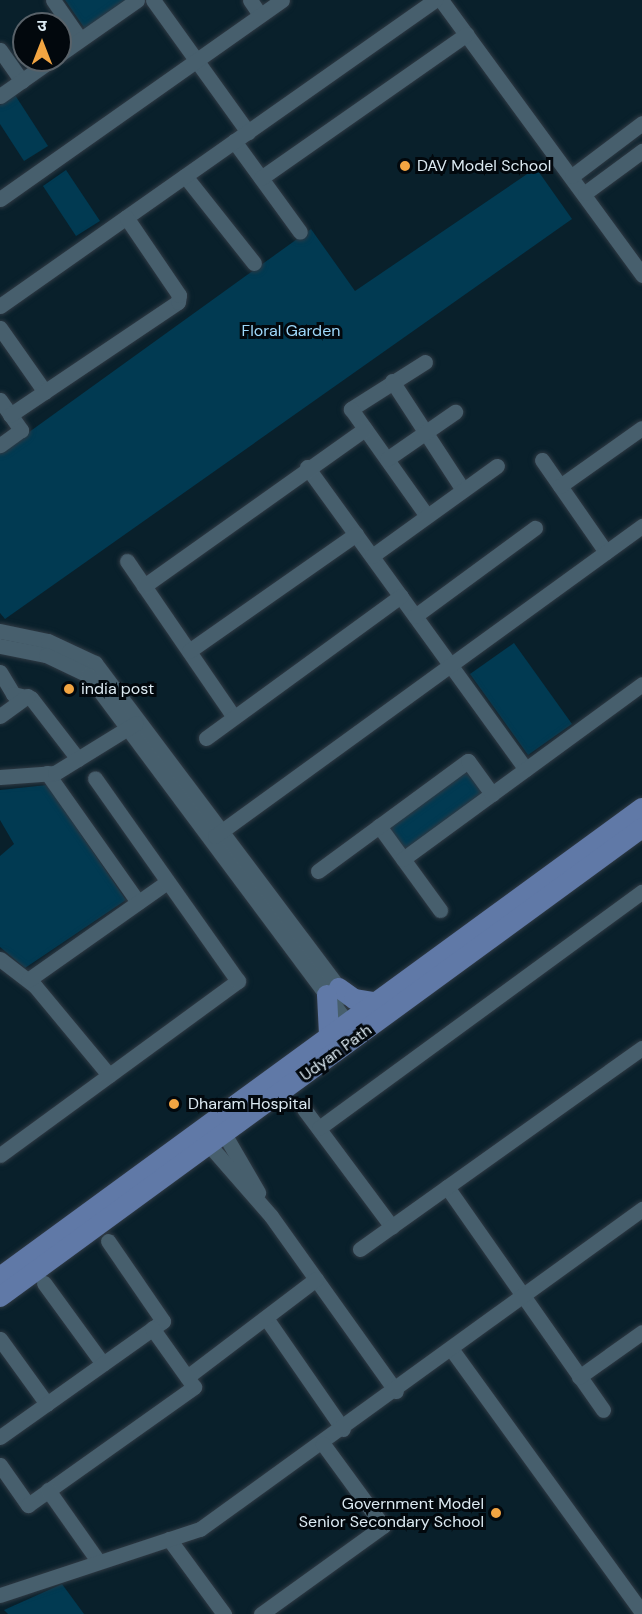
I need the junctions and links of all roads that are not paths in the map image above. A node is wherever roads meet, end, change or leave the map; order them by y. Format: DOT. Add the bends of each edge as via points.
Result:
graph roads {
  1 [pos="53,0"];
  2 [pos="137,0"];
  3 [pos="153,0"];
  4 [pos="250,0"];
  5 [pos="282,0"];
  6 [pos="435,0"];
  7 [pos="441,0"];
  8 [pos="260,15"];
  9 [pos="466,34"];
  10 [pos="81,39"];
  11 [pos="72,45"];
  12 [pos="0,50"];
  13 [pos="196,60"];
  14 [pos="34,72"];
  15 [pos="22,81"];
  16 [pos="0,96"];
  17 [pos="642,123"];
  18 [pos="248,132"];
  19 [pos="234,141"];
  20 [pos="642,151"];
  21 [pos="185,176"];
  22 [pos="572,176"];
  23 [pos="261,178"];
  24 [pos="585,194"];
  25 [pos="0,199"];
  26 [pos="126,217"];
  27 [pos="300,232"];
  28 [pos="254,263"];
  29 [pos="642,275"];
  30 [pos="0,306"];
  31 [pos="0,328"];
  32 [pos="425,363"];
  33 [pos="392,381"];
  34 [pos="45,392"];
  35 [pos="0,400"];
  36 [pos="455,412"];
  37 [pos="10,415"];
  38 [pos="642,428"];
  39 [pos="365,429"];
  40 [pos="425,433"];
  41 [pos="0,445"];
  42 [pos="387,459"];
  43 [pos="542,460"];
  44 [pos="497,466"];
  45 [pos="307,467"];
  46 [pos="560,486"];
  47 [pos="463,490"];
  48 [pos="428,516"];
  49 [pos="642,526"];
  50 [pos="535,528"];
  51 [pos="356,534"];
  52 [pos="606,552"];
  53 [pos="372,556"];
  54 [pos="127,561"];
  55 [pos="144,586"];
  56 [pos="401,596"];
  57 [pos="415,616"];
  58 [pos="1,642"];
  59 [pos="189,651"];
  60 [pos="451,665"];
  61 [pos="0,672"];
  62 [pos="642,684"];
  63 [pos="28,696"];
  64 [pos="0,716"];
  65 [pos="234,717"];
  66 [pos="133,725"];
  67 [pos="206,738"];
  68 [pos="78,759"];
  69 [pos="0,763"];
  70 [pos="526,769"];
  71 [pos="47,773"];
  72 [pos="4,777"];
  73 [pos="95,778"];
  74 [pos="492,794"];
  75 [pos="642,808"];
  76 [pos="379,826"];
  77 [pos="642,828"];
  78 [pos="216,835"];
  79 [pos="403,859"];
  80 [pos="318,871"];
  81 [pos="167,882"];
  82 [pos="642,892"];
  83 [pos="138,902"];
  84 [pos="440,910"];
  85 [pos="0,959"];
  86 [pos="28,980"];
  87 [pos="333,992"];
  88 [pos="360,1012"];
  89 [pos="364,1034"];
  90 [pos="329,1035"];
  91 [pos="642,1048"];
  92 [pos="110,1075"];
  93 [pos="304,1109"];
  94 [pos="219,1125"];
  95 [pos="319,1128"];
  96 [pos="202,1137"];
  97 [pos="0,1155"];
  98 [pos="447,1187"];
  99 [pos="642,1209"];
  100 [pos="271,1216"];
  101 [pos="392,1227"];
  102 [pos="108,1241"];
  103 [pos="360,1249"];
  104 [pos="0,1277"];
  105 [pos="316,1279"];
  106 [pos="44,1283"];
  107 [pos="0,1298"];
  108 [pos="523,1298"];
  109 [pos="266,1318"];
  110 [pos="152,1328"];
  111 [pos="642,1332"];
  112 [pos="0,1339"];
  113 [pos="452,1350"];
  114 [pos="103,1364"];
  115 [pos="187,1377"];
  116 [pos="579,1377"];
  117 [pos="396,1391"];
  118 [pos="46,1404"];
  119 [pos="603,1410"];
  120 [pos="343,1429"];
  121 [pos="0,1437"];
  122 [pos="323,1444"];
  123 [pos="0,1465"];
  124 [pos="48,1490"];
  125 [pos="169,1539"];
  126 [pos="98,1561"];
  127 [pos="0,1595"];
  128 [pos="642,1612"];
  129 [pos="224,1614"];
  130 [pos="261,1614"];
  1 -- 10 [label="street"];
  2 -- 10 [label="street"];
  3 -- 13 [label="street"];
  4 -- 8 [label="street"];
  5 -- 8 [label="street"];
  6 -- 18 [label="street"];
  7 -- 9 [label="street"];
  8 -- 13 [label="street"];
  9 -- 22 [label="street"];
  9 -- 23 [label="street"];
  10 -- 11 [label="street"];
  12 -- 15 [label="street"];
  13 -- 18 [label="street"];
  13 -- 25 [label="street"];
  14 -- 15 [label="street"];
  15 -- 16 [label="street"];
  17 -- 22 [label="street"];
  18 -- 19 [label="street"];
  19 -- 21 [label="street"];
  19 -- 23 [label="street"];
  20 -- 24 [label="street"];
  21 -- 26 [label="street"];
  21 -- 28 [label="street"];
  22 -- 24 [label="street"];
  23 -- 27 [label="street"];
  24 -- 29 [label="street"];
  26 -- 30 [label="street"];
  26 -- 34 [label="street" via="179,295 178,302"];
  31 -- 34 [label="street"];
  32 -- 33 [label="street"];
  33 -- 39 [label="street" via="351,409"];
  33 -- 40 [label="street"];
  34 -- 37 [label="street"];
  35 -- 37 [label="street"];
  36 -- 40 [label="street"];
  37 -- 41 [label="street" via="21,430"];
  38 -- 46 [label="street"];
  39 -- 42 [label="street"];
  39 -- 45 [label="street"];
  40 -- 42 [label="street"];
  40 -- 47 [label="street"];
  42 -- 48 [label="street"];
  43 -- 46 [label="street"];
  44 -- 47 [label="street"];
  45 -- 51 [label="street"];
  45 -- 55 [label="street"];
  46 -- 52 [label="street"];
  47 -- 48 [label="street"];
  48 -- 53 [label="street"];
  49 -- 52 [label="street"];
  50 -- 57 [label="street"];
  51 -- 53 [label="street"];
  51 -- 59 [label="street"];
  52 -- 60 [label="street"];
  53 -- 56 [label="street"];
  54 -- 55 [label="street"];
  55 -- 59 [label="street"];
  56 -- 57 [label="street"];
  56 -- 65 [label="street"];
  57 -- 60 [label="street"];
  58 -- 66 [label="street" via="48,641 95,663"];
  59 -- 65 [label="street"];
  60 -- 70 [label="street"];
  60 -- 78 [label="street"];
  61 -- 63 [label="street" via="13,694"];
  62 -- 70 [label="street"];
  63 -- 64 [label="street"];
  63 -- 68 [label="street"];
  65 -- 67 [label="street"];
  66 -- 68 [label="street"];
  66 -- 78 [label="street"];
  68 -- 71 [label="street"];
  69 -- 72 [label="street"];
  70 -- 74 [label="street"];
  71 -- 72 [label="street"];
  71 -- 83 [label="street"];
  73 -- 81 [label="street"];
  74 -- 76 [label="street" via="468,761"];
  74 -- 79 [label="street"];
  75 -- 88 [label="main road, Udyan Path"];
  76 -- 79 [label="street"];
  76 -- 80 [label="street"];
  77 -- 89 [label="main road, Udyan Path"];
  78 -- 87 [label="street"];
  79 -- 84 [label="street"];
  81 -- 83 [label="street"];
  81 -- 92 [label="street" via="238,981"];
  82 -- 95 [label="street"];
  83 -- 86 [label="street"];
  85 -- 86 [label="street"];
  86 -- 92 [label="street"];
  87 -- 88 [label="street"];
  87 -- 88 [label="main road" via="354,999"];
  87 -- 90 [label="main road"];
  88 -- 89 [label="street"];
  88 -- 90 [label="main road, Udyan Path"];
  89 -- 94 [label="main road, Udyan Path"];
  90 -- 94 [label="main road, Udyan Path"];
  91 -- 98 [label="street"];
  92 -- 97 [label="street"];
  93 -- 95 [label="street"];
  94 -- 96 [label="main road, Udyan Path"];
  94 -- 100 [label="street"];
  95 -- 101 [label="street"];
  96 -- 100 [label="street"];
  96 -- 104 [label="main road, Udyan Path"];
  96 -- 107 [label="main road, Udyan Path"];
  98 -- 101 [label="street"];
  98 -- 108 [label="street"];
  99 -- 108 [label="street"];
  100 -- 105 [label="street"];
  101 -- 103 [label="street"];
  102 -- 110 [label="street" via="163,1321"];
  105 -- 109 [label="street"];
  105 -- 117 [label="street"];
  106 -- 114 [label="street"];
  108 -- 113 [label="street"];
  108 -- 116 [label="street"];
  109 -- 115 [label="street"];
  109 -- 120 [label="street"];
  110 -- 114 [label="street"];
  110 -- 115 [label="street"];
  111 -- 116 [label="street"];
  112 -- 118 [label="street"];
  113 -- 117 [label="street"];
  113 -- 128 [label="street"];
  114 -- 118 [label="street"];
  115 -- 124 [label="street" via="194,1387"];
  116 -- 119 [label="street"];
  117 -- 120 [label="street"];
  118 -- 121 [label="street"];
  120 -- 122 [label="street"];
  122 -- 125 [label="street" via="200,1529"];
  122 -- 130 [label="street" via="383,1526"];
  123 -- 124 [label="street" via="28,1505"];
  124 -- 126 [label="street"];
  125 -- 126 [label="street"];
  125 -- 129 [label="street"];
  126 -- 127 [label="street"];
}
